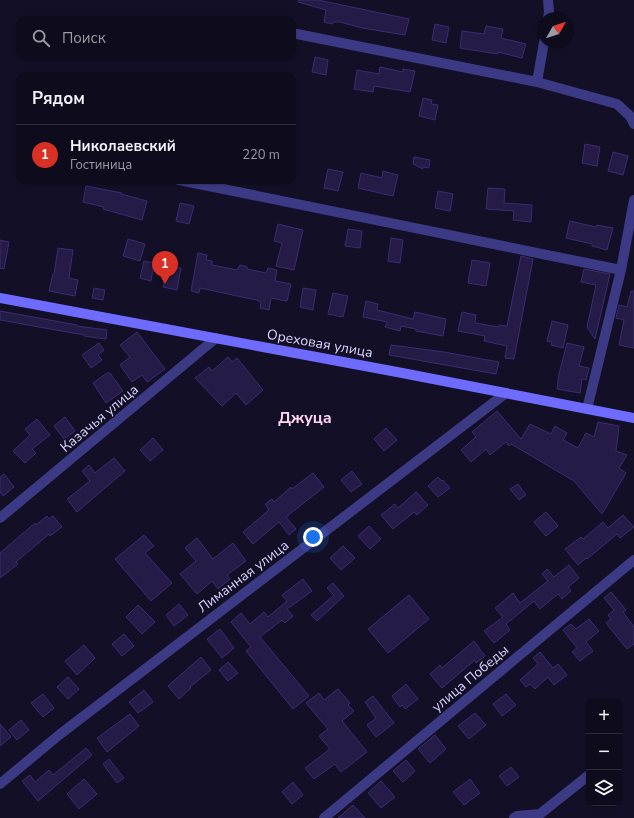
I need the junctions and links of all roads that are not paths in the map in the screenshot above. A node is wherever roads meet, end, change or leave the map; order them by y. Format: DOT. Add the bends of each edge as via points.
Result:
graph roads {
  1 [pos="548,0"];
  2 [pos="550,12"];
  3 [pos="296,35"];
  4 [pos="543,48"];
  5 [pos="537,82"];
  6 [pos="634,124"];
  7 [pos="199,184"];
  8 [pos="634,200"];
  9 [pos="621,270"];
  10 [pos="0,298"];
  11 [pos="216,338"];
  12 [pos="506,393"];
  13 [pos="587,409"];
  14 [pos="634,418"];
  15 [pos="0,518"];
  16 [pos="634,560"];
  17 [pos="586,778"];
  18 [pos="0,784"];
  19 [pos="324,818"];
  20 [pos="514,818"];
  1 -- 2 [label="street"];
  3 -- 5 [label="street"];
  4 -- 5 [label="street"];
  5 -- 6 [label="street" via="617,104 630,116"];
  7 -- 9 [label="street"];
  8 -- 9 [label="street"];
  9 -- 13 [label="street"];
  10 -- 11 [label="main road, Ореховая улица"];
  11 -- 12 [label="main road, Ореховая улица"];
  11 -- 15 [label="street, Казачья улица"];
  12 -- 13 [label="main road, Ореховая улица"];
  12 -- 18 [label="street, Лиманная улица" via="59,735"];
  13 -- 14 [label="main road, Ореховая улица"];
  16 -- 19 [label="street, улица Победы"];
  17 -- 20 [label="street" via="540,814"];
}
